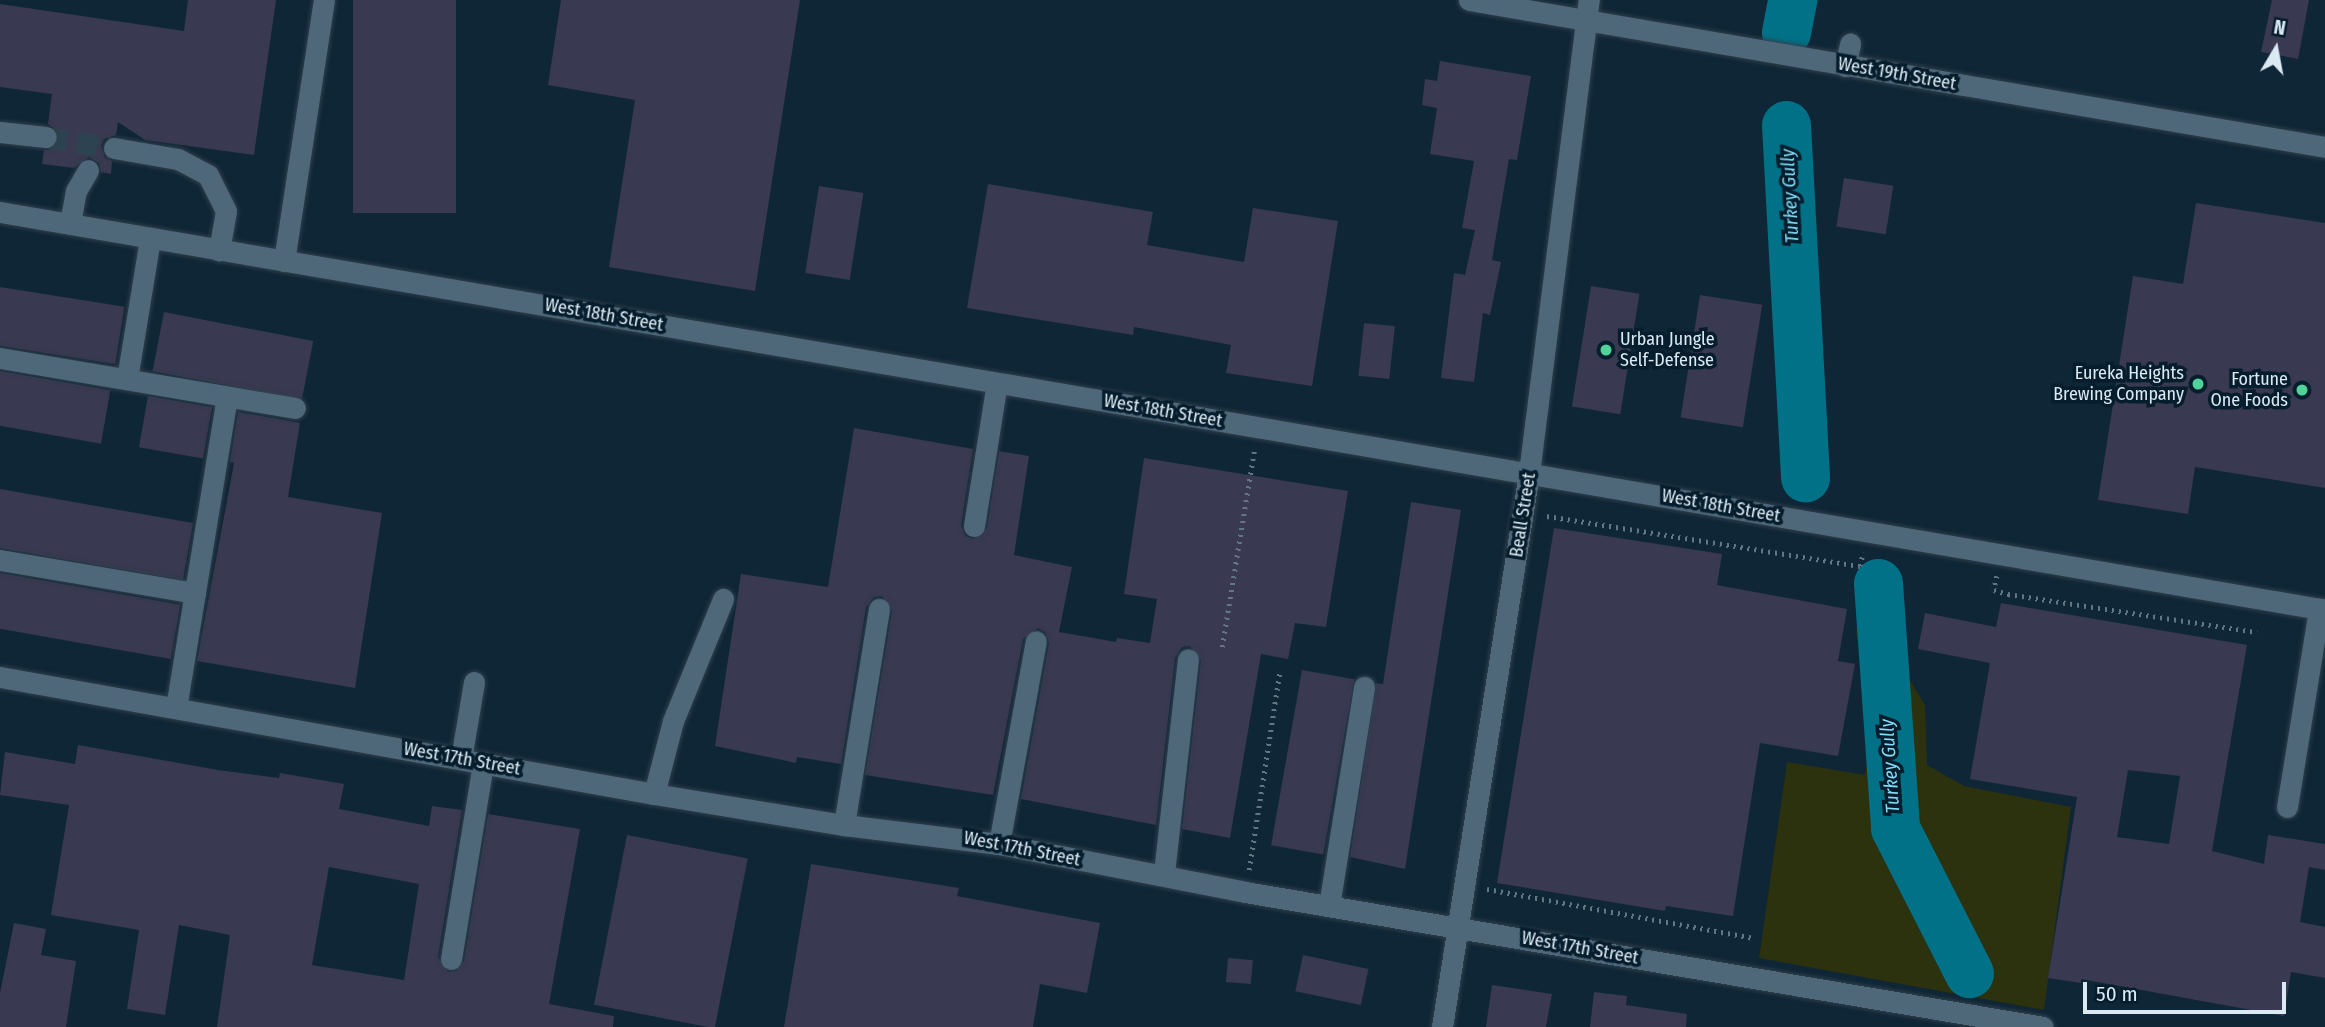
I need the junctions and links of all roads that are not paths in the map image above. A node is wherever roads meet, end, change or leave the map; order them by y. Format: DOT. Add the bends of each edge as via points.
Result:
graph roads {
  1 [pos="324,0"];
  2 [pos="1469,0"];
  3 [pos="1588,10"];
  4 [pos="1850,44"];
  5 [pos="1845,66"];
  6 [pos="0,132"];
  7 [pos="46,137"];
  8 [pos="2325,147"];
  9 [pos="114,148"];
  10 [pos="89,170"];
  11 [pos="0,212"];
  12 [pos="70,224"];
  13 [pos="150,238"];
  14 [pos="219,250"];
  15 [pos="284,261"];
  16 [pos="0,358"];
  17 [pos="127,379"];
  18 [pos="997,383"];
  19 [pos="227,397"];
  20 [pos="295,408"];
  21 [pos="1530,473"];
  22 [pos="974,526"];
  23 [pos="0,560"];
  24 [pos="195,593"];
  25 [pos="723,599"];
  26 [pos="878,609"];
  27 [pos="2322,609"];
  28 [pos="1036,641"];
  29 [pos="1188,659"];
  30 [pos="0,677"];
  31 [pos="474,682"];
  32 [pos="1364,687"];
  33 [pos="176,708"];
  34 [pos="461,759"];
  35 [pos="483,763"];
  36 [pos="654,794"];
  37 [pos="2287,807"];
  38 [pos="844,825"];
  39 [pos="999,844"];
  40 [pos="1164,873"];
  41 [pos="1329,906"];
  42 [pos="1458,927"];
  43 [pos="451,959"];
  44 [pos="2033,1025"];
  45 [pos="1442,1027"];
  1 -- 15 [label="street"];
  2 -- 3 [label="street, West 19th Street"];
  3 -- 5 [label="street, West 19th Street"];
  3 -- 21 [label="street, Beall Street"];
  4 -- 5 [label="street"];
  5 -- 8 [label="street, West 19th Street"];
  6 -- 7 [label="street"];
  9 -- 14 [label="street" via="178,159 208,175 226,211"];
  10 -- 12 [label="street" via="76,191"];
  11 -- 12 [label="street, West 18th Street"];
  12 -- 13 [label="street, West 18th Street"];
  13 -- 14 [label="street, West 18th Street"];
  13 -- 17 [label="street"];
  14 -- 15 [label="street, West 18th Street"];
  15 -- 18 [label="street, West 18th Street"];
  16 -- 17 [label="street"];
  17 -- 19 [label="street"];
  18 -- 21 [label="street, West 18th Street"];
  18 -- 22 [label="street"];
  19 -- 20 [label="street"];
  19 -- 24 [label="street"];
  21 -- 27 [label="street, West 18th Street"];
  21 -- 42 [label="street, Beall Street"];
  23 -- 24 [label="street"];
  24 -- 33 [label="street"];
  25 -- 36 [label="street" via="673,721"];
  26 -- 38 [label="street"];
  27 -- 37 [label="street"];
  28 -- 39 [label="street"];
  29 -- 40 [label="street"];
  30 -- 33 [label="street, West 17th Street"];
  31 -- 34 [label="street"];
  32 -- 41 [label="street"];
  33 -- 34 [label="street, West 17th Street"];
  34 -- 35 [label="street, West 17th Street"];
  35 -- 36 [label="street, West 17th Street"];
  35 -- 43 [label="street"];
  36 -- 38 [label="street, West 17th Street"];
  38 -- 39 [label="street, West 17th Street"];
  39 -- 40 [label="street, West 17th Street"];
  40 -- 41 [label="street, West 17th Street"];
  41 -- 42 [label="street, West 17th Street"];
  42 -- 44 [label="street, West 17th Street"];
  42 -- 45 [label="street, Beall Street"];
}
